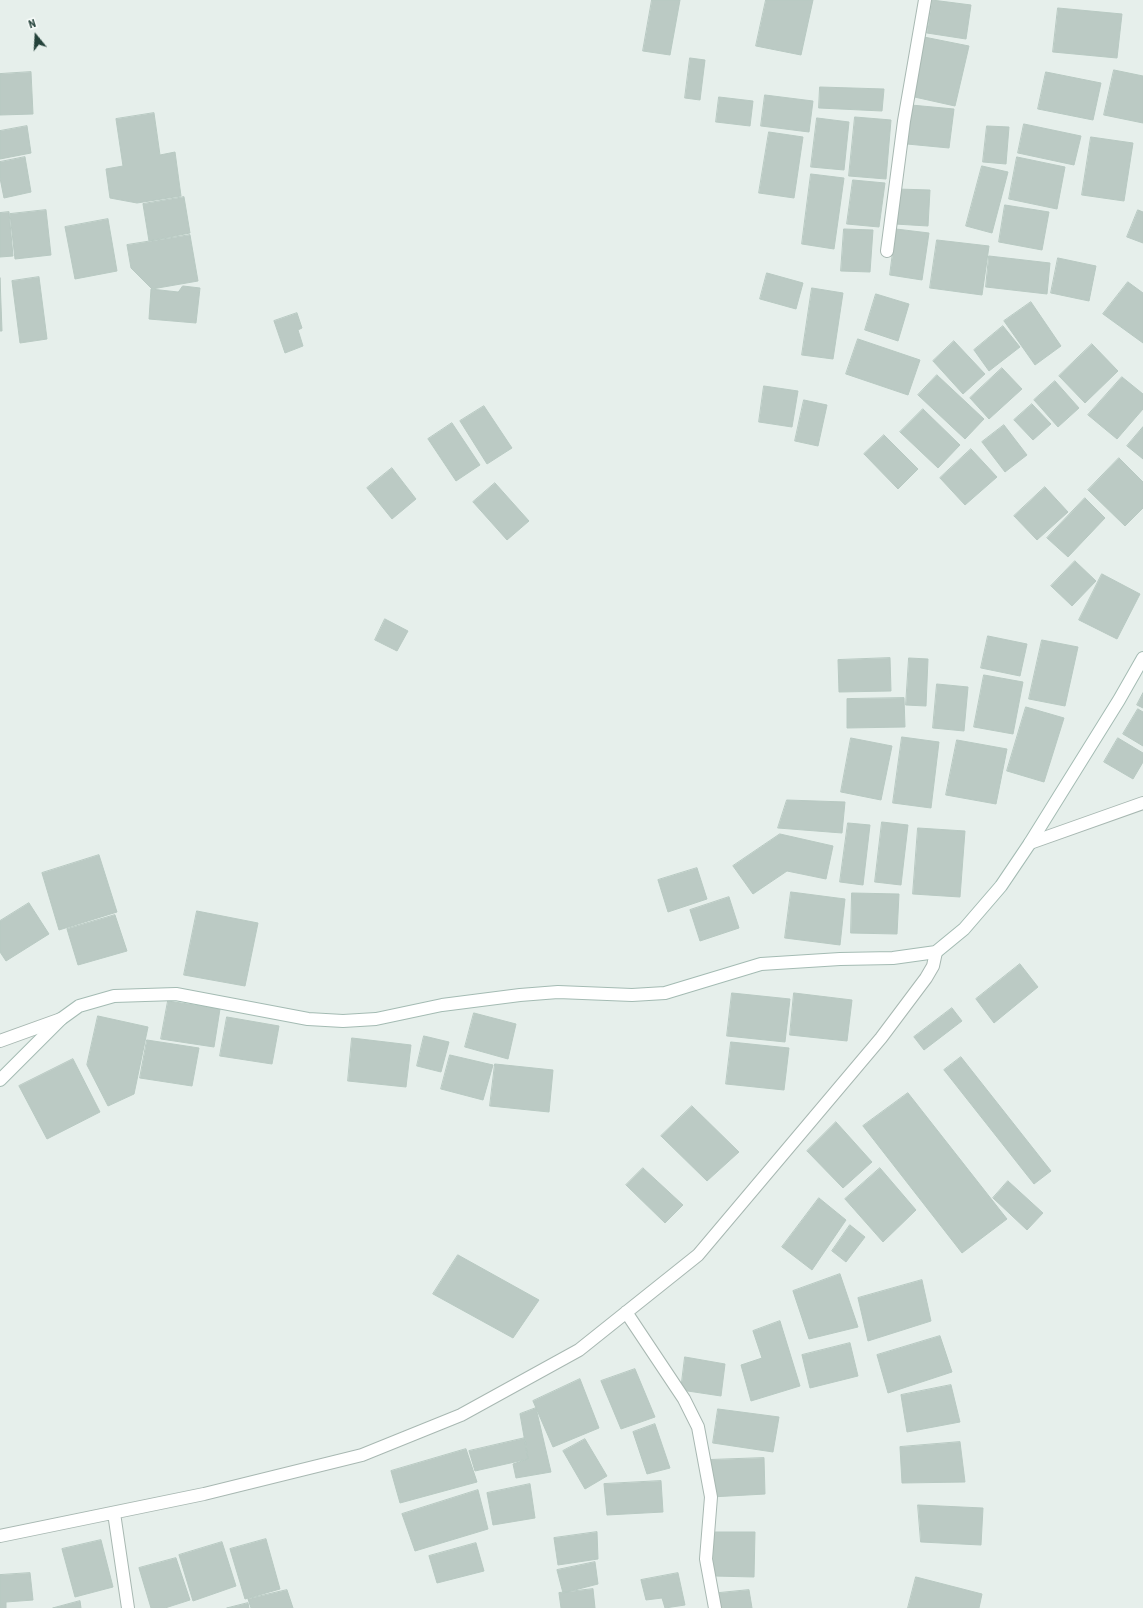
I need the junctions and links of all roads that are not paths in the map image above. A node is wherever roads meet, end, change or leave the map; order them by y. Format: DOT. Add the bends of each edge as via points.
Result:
graph roads {
  1 [pos="926,0"];
  2 [pos="887,251"];
  3 [pos="1143,658"];
  4 [pos="1143,803"];
  5 [pos="1030,843"];
  6 [pos="936,952"];
  7 [pos="61,1019"];
  8 [pos="0,1041"];
  9 [pos="0,1080"];
  10 [pos="626,1312"];
  11 [pos="114,1513"];
  12 [pos="0,1536"];
  13 [pos="128,1608"];
  14 [pos="715,1608"];
  1 -- 2 [label="street" via="904,121"];
  3 -- 5 [label="street"];
  4 -- 5 [label="street"];
  5 -- 6 [label="street" via="1001,886 964,929"];
  6 -- 7 [label="street" via="893,958 761,964 664,993 520,994 442,1005 376,1019 308,1019 176,994 114,996 80,1006"];
  6 -- 10 [label="street" via="933,966 926,978 881,1038 698,1254"];
  7 -- 8 [label="street"];
  7 -- 9 [label="street"];
  10 -- 11 [label="street" via="579,1350 461,1414 362,1455"];
  10 -- 14 [label="street" via="676,1386 698,1427 711,1497 706,1560"];
  11 -- 12 [label="street"];
  11 -- 13 [label="street"];
}
